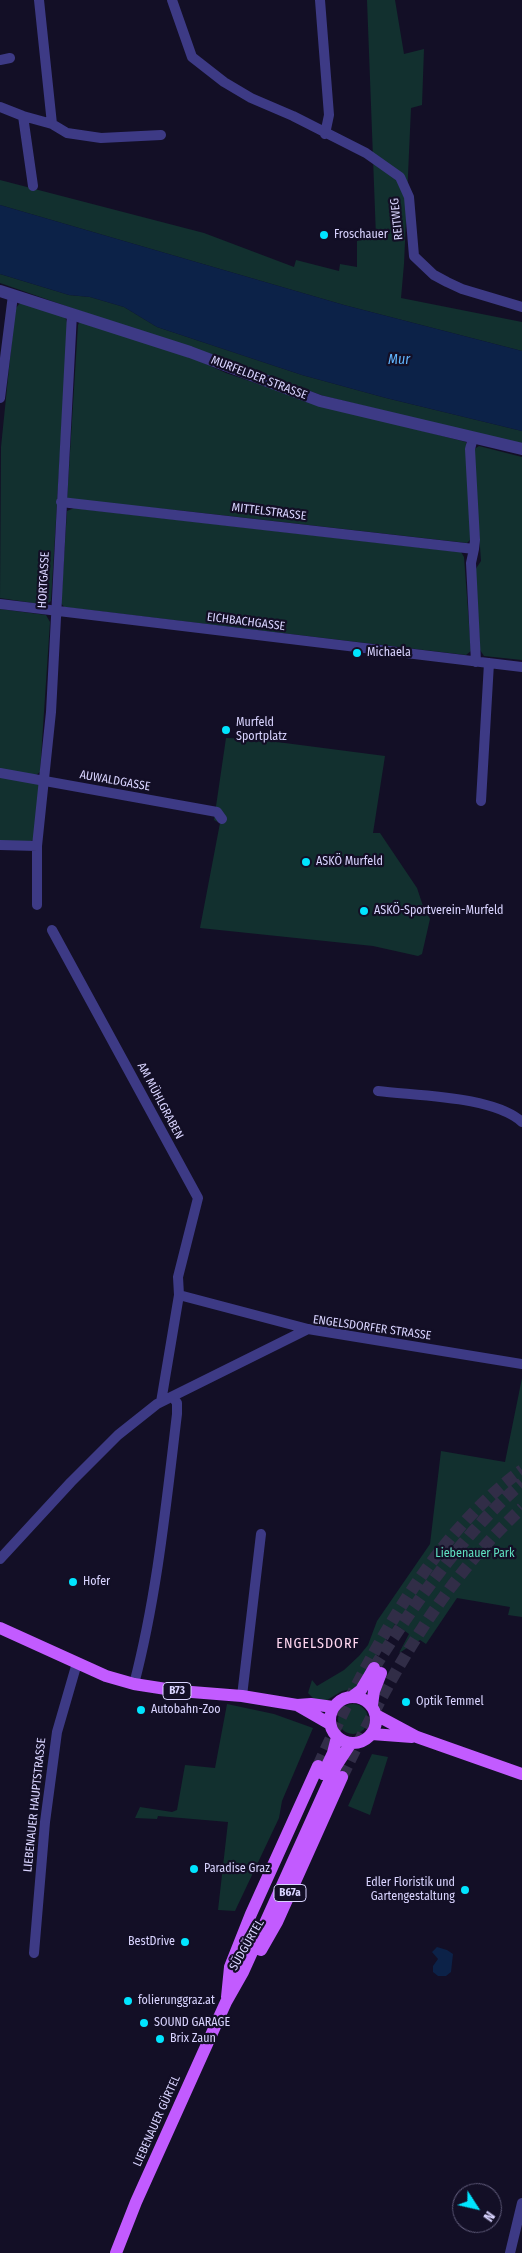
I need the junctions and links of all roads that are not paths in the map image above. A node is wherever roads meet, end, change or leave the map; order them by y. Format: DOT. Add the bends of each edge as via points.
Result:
graph roads {
  1 [pos="39,0"];
  2 [pos="172,0"];
  3 [pos="320,0"];
  4 [pos="0,106"];
  5 [pos="23,116"];
  6 [pos="52,124"];
  7 [pos="161,134"];
  8 [pos="325,134"];
  9 [pos="34,186"];
  10 [pos="0,291"];
  11 [pos="13,295"];
  12 [pos="522,307"];
  13 [pos="72,314"];
  14 [pos="0,392"];
  15 [pos="0,398"];
  16 [pos="473,438"];
  17 [pos="522,449"];
  18 [pos="61,502"];
  19 [pos="474,549"];
  20 [pos="0,604"];
  21 [pos="55,612"];
  22 [pos="476,662"];
  23 [pos="489,663"];
  24 [pos="522,667"];
  25 [pos="0,773"];
  26 [pos="45,780"];
  27 [pos="481,800"];
  28 [pos="222,819"];
  29 [pos="0,845"];
  30 [pos="37,846"];
  31 [pos="37,905"];
  32 [pos="52,930"];
  33 [pos="378,1091"];
  34 [pos="522,1122"];
  35 [pos="179,1295"];
  36 [pos="308,1329"];
  37 [pos="522,1364"];
  38 [pos="173,1397"];
  39 [pos="161,1402"];
  40 [pos="261,1534"];
  41 [pos="0,1559"];
  42 [pos="0,1628"];
  43 [pos="77,1663"];
  44 [pos="136,1678"];
  45 [pos="242,1696"];
  46 [pos="352,1696"];
  47 [pos="297,1705"];
  48 [pos="333,1708"];
  49 [pos="374,1710"];
  50 [pos="330,1724"];
  51 [pos="372,1734"];
  52 [pos="337,1737"];
  53 [pos="417,1737"];
  54 [pos="351,1743"];
  55 [pos="318,1766"];
  56 [pos="522,1774"];
  57 [pos="342,1777"];
  58 [pos="34,1952"];
  59 [pos="226,2002"];
  60 [pos="522,2203"];
  61 [pos="116,2253"];
  62 [pos="510,2253"];
  1 -- 6 [label="street"];
  2 -- 8 [label="street, REITWEG" via="192,57 250,98"];
  3 -- 8 [label="street" via="329,115"];
  4 -- 5 [label="street"];
  5 -- 6 [label="street"];
  5 -- 9 [label="street"];
  6 -- 7 [label="street" via="67,133 101,138"];
  8 -- 12 [label="street, REITWEG" via="366,153 400,177 410,196 414,256 434,275 462,289"];
  10 -- 11 [label="street, MURFELDER STRASSE"];
  11 -- 13 [label="street, MURFELDER STRASSE"];
  11 -- 14 [label="street"];
  13 -- 16 [label="street, MURFELDER STRASSE" via="190,352 320,401"];
  13 -- 18 [label="street, HORTGASSE"];
  14 -- 15 [label="street"];
  16 -- 17 [label="street, MURFELDER STRASSE"];
  16 -- 19 [label="street" via="470,450"];
  18 -- 19 [label="street, MITTELSTRASSE"];
  18 -- 21 [label="street, HORTGASSE"];
  19 -- 22 [label="street" via="471,563"];
  20 -- 21 [label="street, EICHBACHGASSE"];
  21 -- 22 [label="street, EICHBACHGASSE"];
  21 -- 26 [label="street, HORTGASSE"];
  22 -- 23 [label="street, EICHBACHGASSE"];
  23 -- 24 [label="street, EICHBACHGASSE"];
  23 -- 27 [label="street"];
  25 -- 26 [label="street, AUWALDGASSE"];
  26 -- 28 [label="street, AUWALDGASSE" via="217,812"];
  26 -- 30 [label="street, HORTGASSE"];
  29 -- 30 [label="street"];
  30 -- 31 [label="street"];
  32 -- 35 [label="street, AM MÜHLGRABEN" via="198,1198 178,1276"];
  33 -- 34 [label="street" via="481,1103 510,1113"];
  35 -- 36 [label="street"];
  35 -- 39 [label="street, AM MÜHLGRABEN"];
  36 -- 37 [label="street, ENGELSDORFER STRASSE"];
  36 -- 38 [label="street, ENGELSDORFER STRASSE"];
  38 -- 39 [label="street, ENGELSDORFER STRASSE"];
  38 -- 44 [label="street" via="177,1403 177,1414 163,1536"];
  39 -- 41 [label="street, ENGELSDORFER STRASSE" via="118,1435"];
  40 -- 45 [label="street"];
  42 -- 43 [label="main road, B73"];
  43 -- 44 [label="main road, B73" via="106,1676"];
  43 -- 58 [label="street, LIEBENAUER HAUPTSTRASSE" via="57,1732 45,1822"];
  44 -- 45 [label="main road, B73" via="179,1691"];
  45 -- 47 [label="main road, B73"];
  46 -- 48 [label="main road" via="342,1699"];
  46 -- 49 [label="main road" via="360,1697"];
  46 -- 49 [label="main road" via="378,1670"];
  47 -- 48 [label="main road, B73"];
  47 -- 50 [label="main road, B73"];
  48 -- 50 [label="main road"];
  49 -- 51 [label="main road" via="376,1725"];
  49 -- 53 [label="main road"];
  50 -- 52 [label="main road"];
  51 -- 53 [label="main road"];
  51 -- 54 [label="main road"];
  52 -- 54 [label="main road"];
  52 -- 59 [label="main road" via="333,1753 236,1969"];
  53 -- 56 [label="main road"];
  54 -- 59 [label="main road" via="336,1766 244,1972"];
  55 -- 59 [label="main road, SÜDGÜRTEL / B67a" via="247,1922 230,1967"];
  57 -- 59 [label="main road, SÜDGÜRTEL / B67a" via="277,1922 249,1974"];
  59 -- 61 [label="main road, LIEBENAUER GÜRTEL / B67a"];
  60 -- 62 [label="street"];
}
